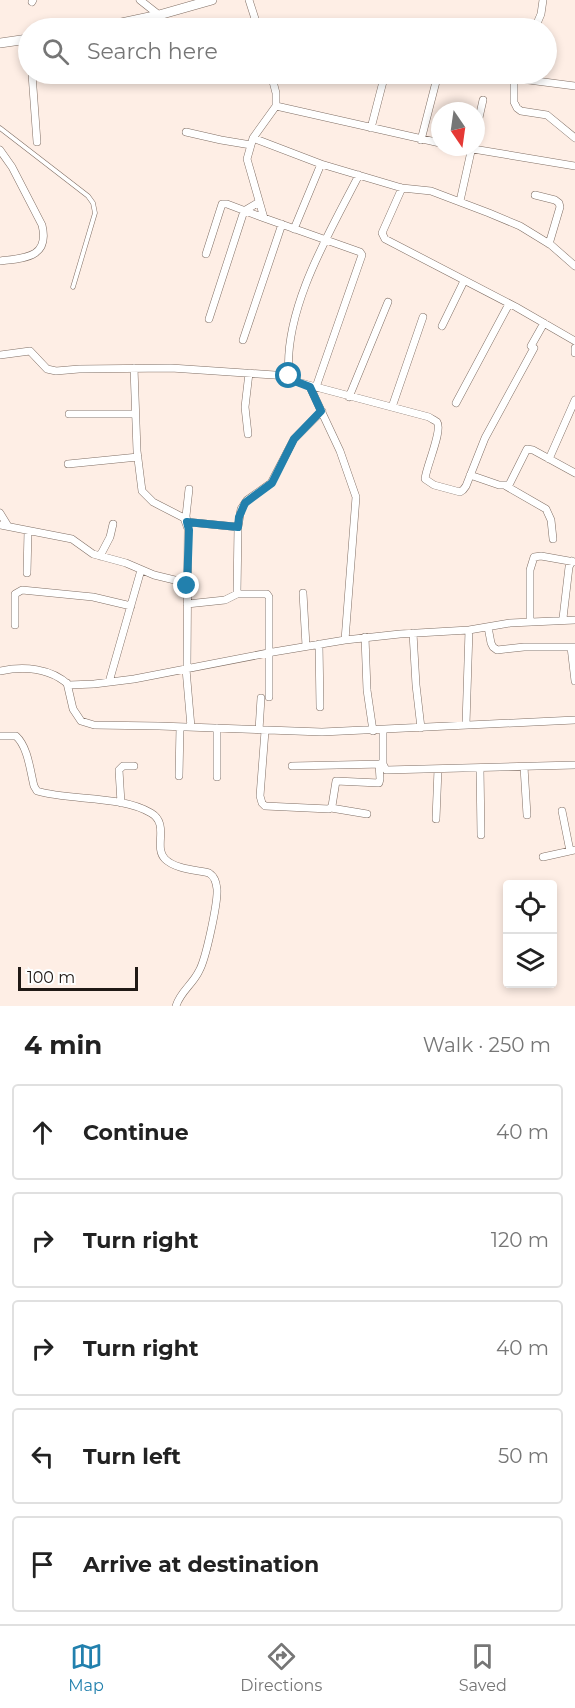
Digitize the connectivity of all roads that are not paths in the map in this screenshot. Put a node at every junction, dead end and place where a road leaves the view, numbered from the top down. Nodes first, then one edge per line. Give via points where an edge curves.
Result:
1 (140, 0) edge
2 (212, 0) edge
3 (249, 0) edge
4 (543, 0) edge
5 (159, 15) junction
6 (145, 18) edge
7 (255, 18) edge
8 (539, 18) edge
9 (18, 40) edge
10 (0, 43) edge
11 (557, 83) edge
12 (33, 84) edge
13 (274, 84) edge
14 (382, 84) edge
15 (435, 84) edge
16 (514, 84) edge
17 (575, 86) edge
18 (276, 106) junction
19 (0, 128) edge
20 (371, 128) junction
21 (186, 132) dead end
22 (575, 138) edge
23 (421, 140) junction
24 (252, 141) junction
25 (37, 142) dead end
26 (431, 142) edge
27 (0, 150) edge
28 (485, 150) edge
29 (470, 156) edge
30 (321, 164) junction
31 (575, 166) edge
32 (359, 176) junction
33 (402, 188) junction
34 (535, 195) dead end
35 (460, 201) junction
36 (259, 202) junction
37 (244, 211) junction
38 (264, 218) junction
39 (282, 224) junction
40 (294, 229) junction
41 (326, 241) junction
42 (549, 244) junction
43 (206, 254) dead end
44 (0, 261) edge
45 (575, 266) edge
46 (465, 281) junction
47 (74, 287) dead end
48 (388, 302) dead end
49 (509, 303) junction
50 (423, 317) dead end
51 (209, 319) dead end
52 (544, 323) junction
53 (442, 326) dead end
54 (243, 340) dead end
55 (575, 341) edge
56 (575, 348) edge
57 (575, 353) edge
58 (0, 355) edge
59 (134, 368) junction
60 (249, 373) junction
61 (289, 376) junction
62 (313, 387) junction
63 (349, 397) junction
64 (575, 400) edge
65 (456, 403) dead end
66 (392, 407) junction
67 (321, 411) junction
68 (69, 414) dead end
69 (135, 414) junction
70 (248, 434) dead end
71 (138, 456) junction
72 (549, 459) junction
73 (68, 464) dead end
74 (575, 473) edge
75 (470, 475) junction
76 (506, 486) junction
77 (189, 489) dead end
78 (0, 513) edge
79 (187, 522) junction
80 (113, 524) dead end
81 (4, 525) edge
82 (238, 527) junction
83 (28, 531) junction
84 (553, 539) dead end
85 (100, 556) junction
86 (573, 562) edge
87 (141, 570) junction
88 (27, 573) dead end
89 (187, 583) junction
90 (303, 593) dead end
91 (237, 594) junction
92 (187, 604) junction
93 (131, 606) junction
94 (563, 618) dead end
95 (575, 620) edge
96 (530, 622) junction
97 (15, 625) dead end
98 (488, 627) junction
99 (469, 630) junction
100 (413, 633) junction
101 (365, 638) junction
102 (345, 640) junction
103 (319, 644) junction
104 (306, 646) junction
105 (573, 647) edge
106 (270, 652) junction
107 (187, 669) junction
108 (0, 671) edge
109 (575, 681) edge
110 (109, 682) junction
111 (67, 683) junction
112 (321, 707) dead end
113 (575, 720) edge
114 (466, 724) junction
115 (180, 727) junction
116 (191, 727) junction
117 (217, 728) junction
118 (421, 728) junction
119 (262, 730) junction
120 (383, 730) junction
121 (373, 731) junction
122 (0, 736) edge
123 (381, 764) junction
124 (575, 765) edge
125 (134, 766) dead end
126 (292, 766) dead end
127 (524, 767) junction
128 (480, 768) junction
129 (438, 769) junction
130 (178, 777) dead end
131 (217, 777) dead end
132 (121, 803) junction
133 (330, 808) junction
134 (562, 811) dead end
135 (367, 814) dead end
136 (527, 815) dead end
137 (436, 819) dead end
138 (481, 835) dead end
139 (572, 851) edge
140 (543, 858) dead end
141 (176, 1006) edge

1 - 5 street
2 - 5 main road
3 - 7 street
4 - 8 street
5 - 6 main road
9 - 10 main road
11 - 17 street
12 - 25 street
13 - 18 street
14 - 20 street
15 - 23 street
16 - 22 street via 514,102 520,111 547,115
18 - 20 street
18 - 24 street
19 - 47 lane via 93,203 95,213
20 - 23 street
21 - 24 street via 220,140
23 - 26 street
24 - 30 street
24 - 36 street via 247,159
27 - 44 street via 44,234 41,247 33,255
28 - 31 street
29 - 35 street
30 - 32 street
30 - 40 street
32 - 33 street
32 - 41 street
33 - 35 street via 431,191
33 - 46 street via 382,233 385,239
34 - 42 street via 559,203
35 - 42 street via 520,226
36 - 37 street
36 - 38 street
37 - 38 street
37 - 43 street via 222,204
37 - 51 street
38 - 39 street
39 - 40 street
39 - 54 street
40 - 41 street
41 - 61 street via 293,325 288,346
41 - 62 street via 362,255
42 - 45 street
46 - 49 street
46 - 53 street
48 - 63 street
49 - 52 street
49 - 65 street
50 - 66 street
52 - 55 street
52 - 75 street
56 - 57 street
58 - 59 street via 30,351 47,369 56,371
59 - 60 street
59 - 69 street
60 - 61 street
60 - 70 street via 245,407
61 - 62 street
62 - 63 street
62 - 67 street
63 - 66 street
64 - 72 street
66 - 75 street via 437,421 427,481 460,492
67 - 82 street via 294,439 272,483 245,503
67 - 102 street via 356,497
68 - 69 street
69 - 71 street
71 - 73 street
71 - 79 street via 143,494
72 - 74 street
72 - 76 street via 527,449
75 - 76 street
76 - 84 street via 546,509
77 - 79 street
78 - 81 street
79 - 82 street
79 - 89 street
80 - 85 street
81 - 83 street
82 - 91 street
83 - 85 street via 72,539
83 - 88 street
85 - 87 street
86 - 94 street via 569,567
86 - 96 street via 534,557 530,570
87 - 89 street
87 - 93 street
89 - 92 street
90 - 104 street
91 - 92 street via 225,600
91 - 106 street via 269,597
92 - 107 street
93 - 97 street via 93,597 22,590 15,594
93 - 110 street
95 - 96 street
96 - 98 street
98 - 99 street
98 - 105 street via 491,643 497,650
99 - 100 street
99 - 114 street
100 - 101 street
100 - 118 street
101 - 102 street
101 - 121 street
102 - 103 street
103 - 104 street
103 - 112 street
104 - 106 street
105 - 109 street
106 - 107 street
106 - 119 street
107 - 110 street
107 - 116 street
108 - 111 street via 34,669
110 - 111 street via 73,686
111 - 115 street via 73,710 87,724
113 - 114 street
114 - 118 street
115 - 116 street
115 - 130 street
116 - 117 street
117 - 119 street
117 - 131 street
118 - 120 street
119 - 121 street
119 - 133 street via 260,796 264,805
120 - 121 street
120 - 123 street
122 - 132 street via 16,736 20,740 37,791
123 - 126 street
123 - 129 street via 386,770
123 - 133 street via 379,783 334,783
124 - 127 street
125 - 132 street via 119,770
127 - 128 street
127 - 136 street
128 - 129 street
128 - 138 street
129 - 137 street
132 - 141 street via 154,815 161,829 161,852 166,860 209,873 216,880 202,964
133 - 135 street
134 - 139 street
139 - 140 street

